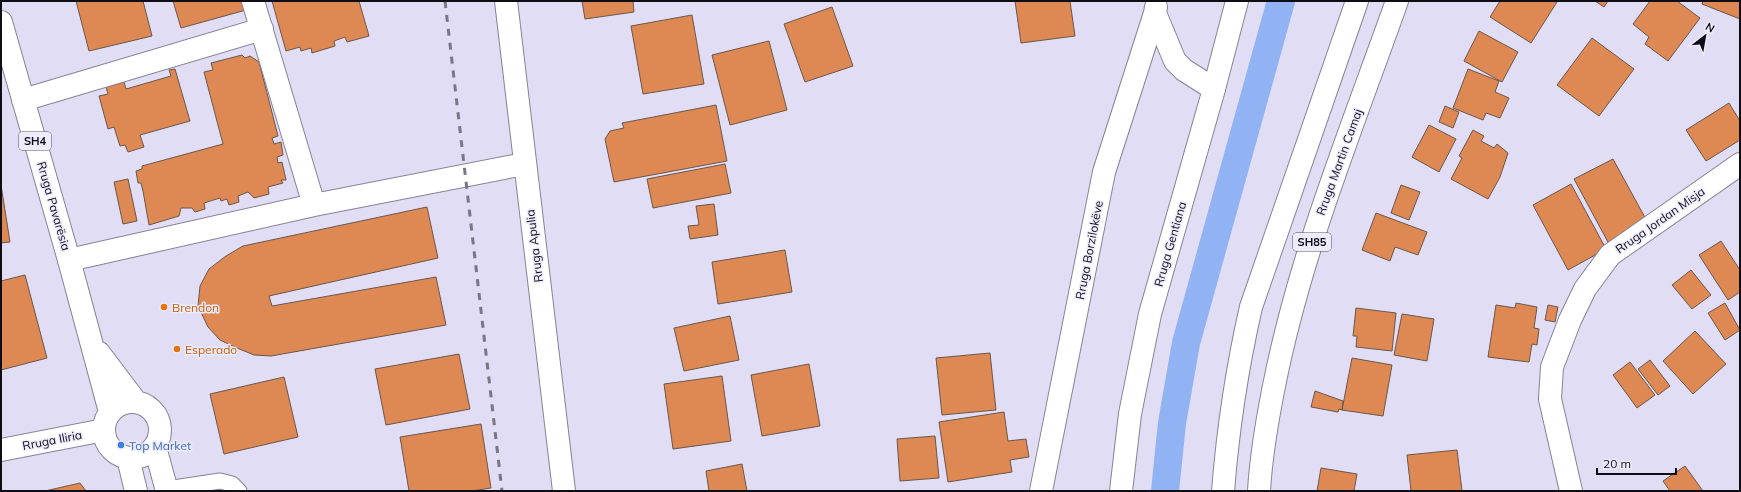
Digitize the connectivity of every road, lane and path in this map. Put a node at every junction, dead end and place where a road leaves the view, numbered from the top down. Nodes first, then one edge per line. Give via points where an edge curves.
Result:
1 (253, 1) edge
2 (506, 1) edge
3 (1237, 1) edge
4 (1357, 1) edge
5 (1397, 1) edge
6 (1156, 7) edge
7 (1, 22) edge
8 (262, 29) junction
9 (1214, 89) junction
10 (23, 100) junction
11 (524, 164) junction
12 (1740, 164) edge
13 (314, 205) junction
14 (69, 260) junction
15 (92, 345) junction
16 (136, 402) junction
17 (107, 421) junction
18 (155, 447) junction
19 (1, 450) edge
20 (128, 458) junction
21 (167, 490) edge
22 (136, 491) edge
23 (239, 491) edge
24 (564, 491) edge
25 (1042, 491) edge
26 (1121, 491) edge
27 (1223, 491) edge
28 (1259, 491) edge
29 (1571, 491) edge

1 - 8 main road
2 - 11 main road, Rruga Apulia
3 - 9 main road, Rruga Gentiana
4 - 27 main road, SH85 via 1251,307 1230,412
5 - 28 main road, Rruga Martin Camaj / SH85 via 1296,288 1266,431
6 - 9 main road, Rruga Borzilokëve via 1175,61 1184,70
6 - 25 main road, Rruga Borzilokëve via 1104,172
7 - 10 main road, Rruga Pavarësia / SH4
8 - 10 main road
8 - 13 main road
9 - 26 main road, Rruga Gentiana via 1150,314 1130,414
10 - 14 main road, Rruga Pavarësia / SH4
11 - 13 main road
11 - 24 main road, Rruga Apulia
12 - 29 main road, Rruga Jordan Misja via 1610,256 1585,289 1552,367 1550,399
13 - 14 main road
14 - 15 main road, Rruga Pavarësia / SH4
15 - 16 main road, Rruga Pavarësia / SH4
15 - 17 main road, Rruga Pavarësia / SH4
16 - 17 main road via 126,402 117,406
16 - 18 main road, SH4 via 153,410 158,419 161,428 160,439
17 - 19 main road, Rruga Iliria
17 - 20 main road, SH4 via 106,439 110,448 118,455
18 - 20 main road via 148,454
18 - 21 main road
20 - 22 main road
21 - 23 lane via 220,481 232,484

